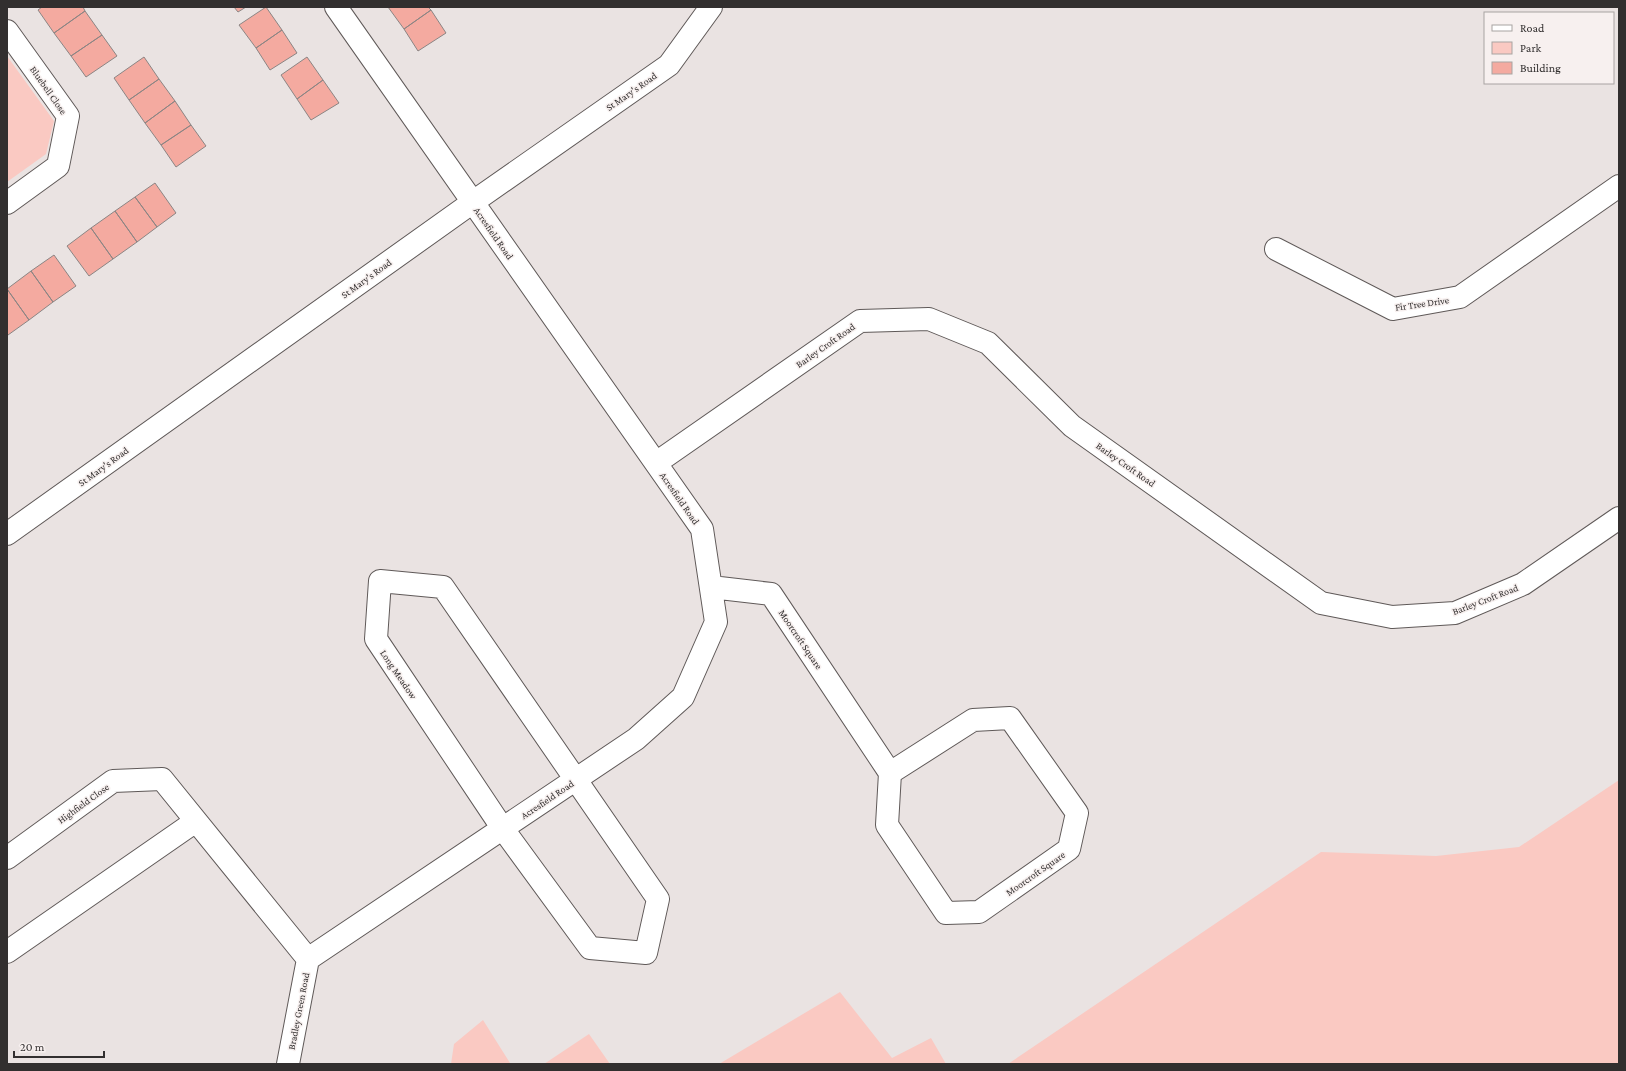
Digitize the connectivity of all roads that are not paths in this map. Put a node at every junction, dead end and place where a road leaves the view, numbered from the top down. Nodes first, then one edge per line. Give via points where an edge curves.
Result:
1 (336, 7) edge
2 (711, 7) edge
3 (7, 31) edge
4 (1618, 189) edge
5 (473, 202) junction
6 (7, 203) edge
7 (1276, 249) dead end
8 (656, 463) junction
9 (1619, 518) edge
10 (7, 534) edge
11 (711, 587) junction
12 (890, 774) junction
13 (576, 779) junction
14 (196, 821) junction
15 (503, 829) junction
16 (7, 858) edge
17 (7, 952) edge
18 (308, 959) junction
19 (288, 1064) edge

1 - 5 street, Acresfield Road
2 - 5 street, St Mary's Road via 669,65
3 - 6 street, Bluebell Close via 68,116 58,166
4 - 7 street, Fir Tree Drive via 1460,297 1393,309
5 - 8 street, Acresfield Road
5 - 10 street, St Mary's Road
8 - 9 street, Barley Croft Road via 860,321 929,319 988,343 1072,426 1321,603 1392,617 1455,613 1523,584
8 - 11 street, Acresfield Road via 702,529
11 - 12 street, Moorcroft Square via 772,594
11 - 13 street, Acresfield Road via 716,622 683,697 636,739
12 - 12 street, Moorcroft Square via 973,720 1010,718 1077,813 1069,849 979,912 946,913 887,825
13 - 15 street, Acresfield Road
13 - 15 street, Long Meadow via 658,899 646,953 590,948
13 - 15 street, Long Meadow via 443,587 380,581 376,639
14 - 16 street, Highfield Close via 162,779 113,781
14 - 17 street
14 - 18 street, Highfield Close
15 - 18 street, Acresfield Road
18 - 19 street, Bradley Green Road

